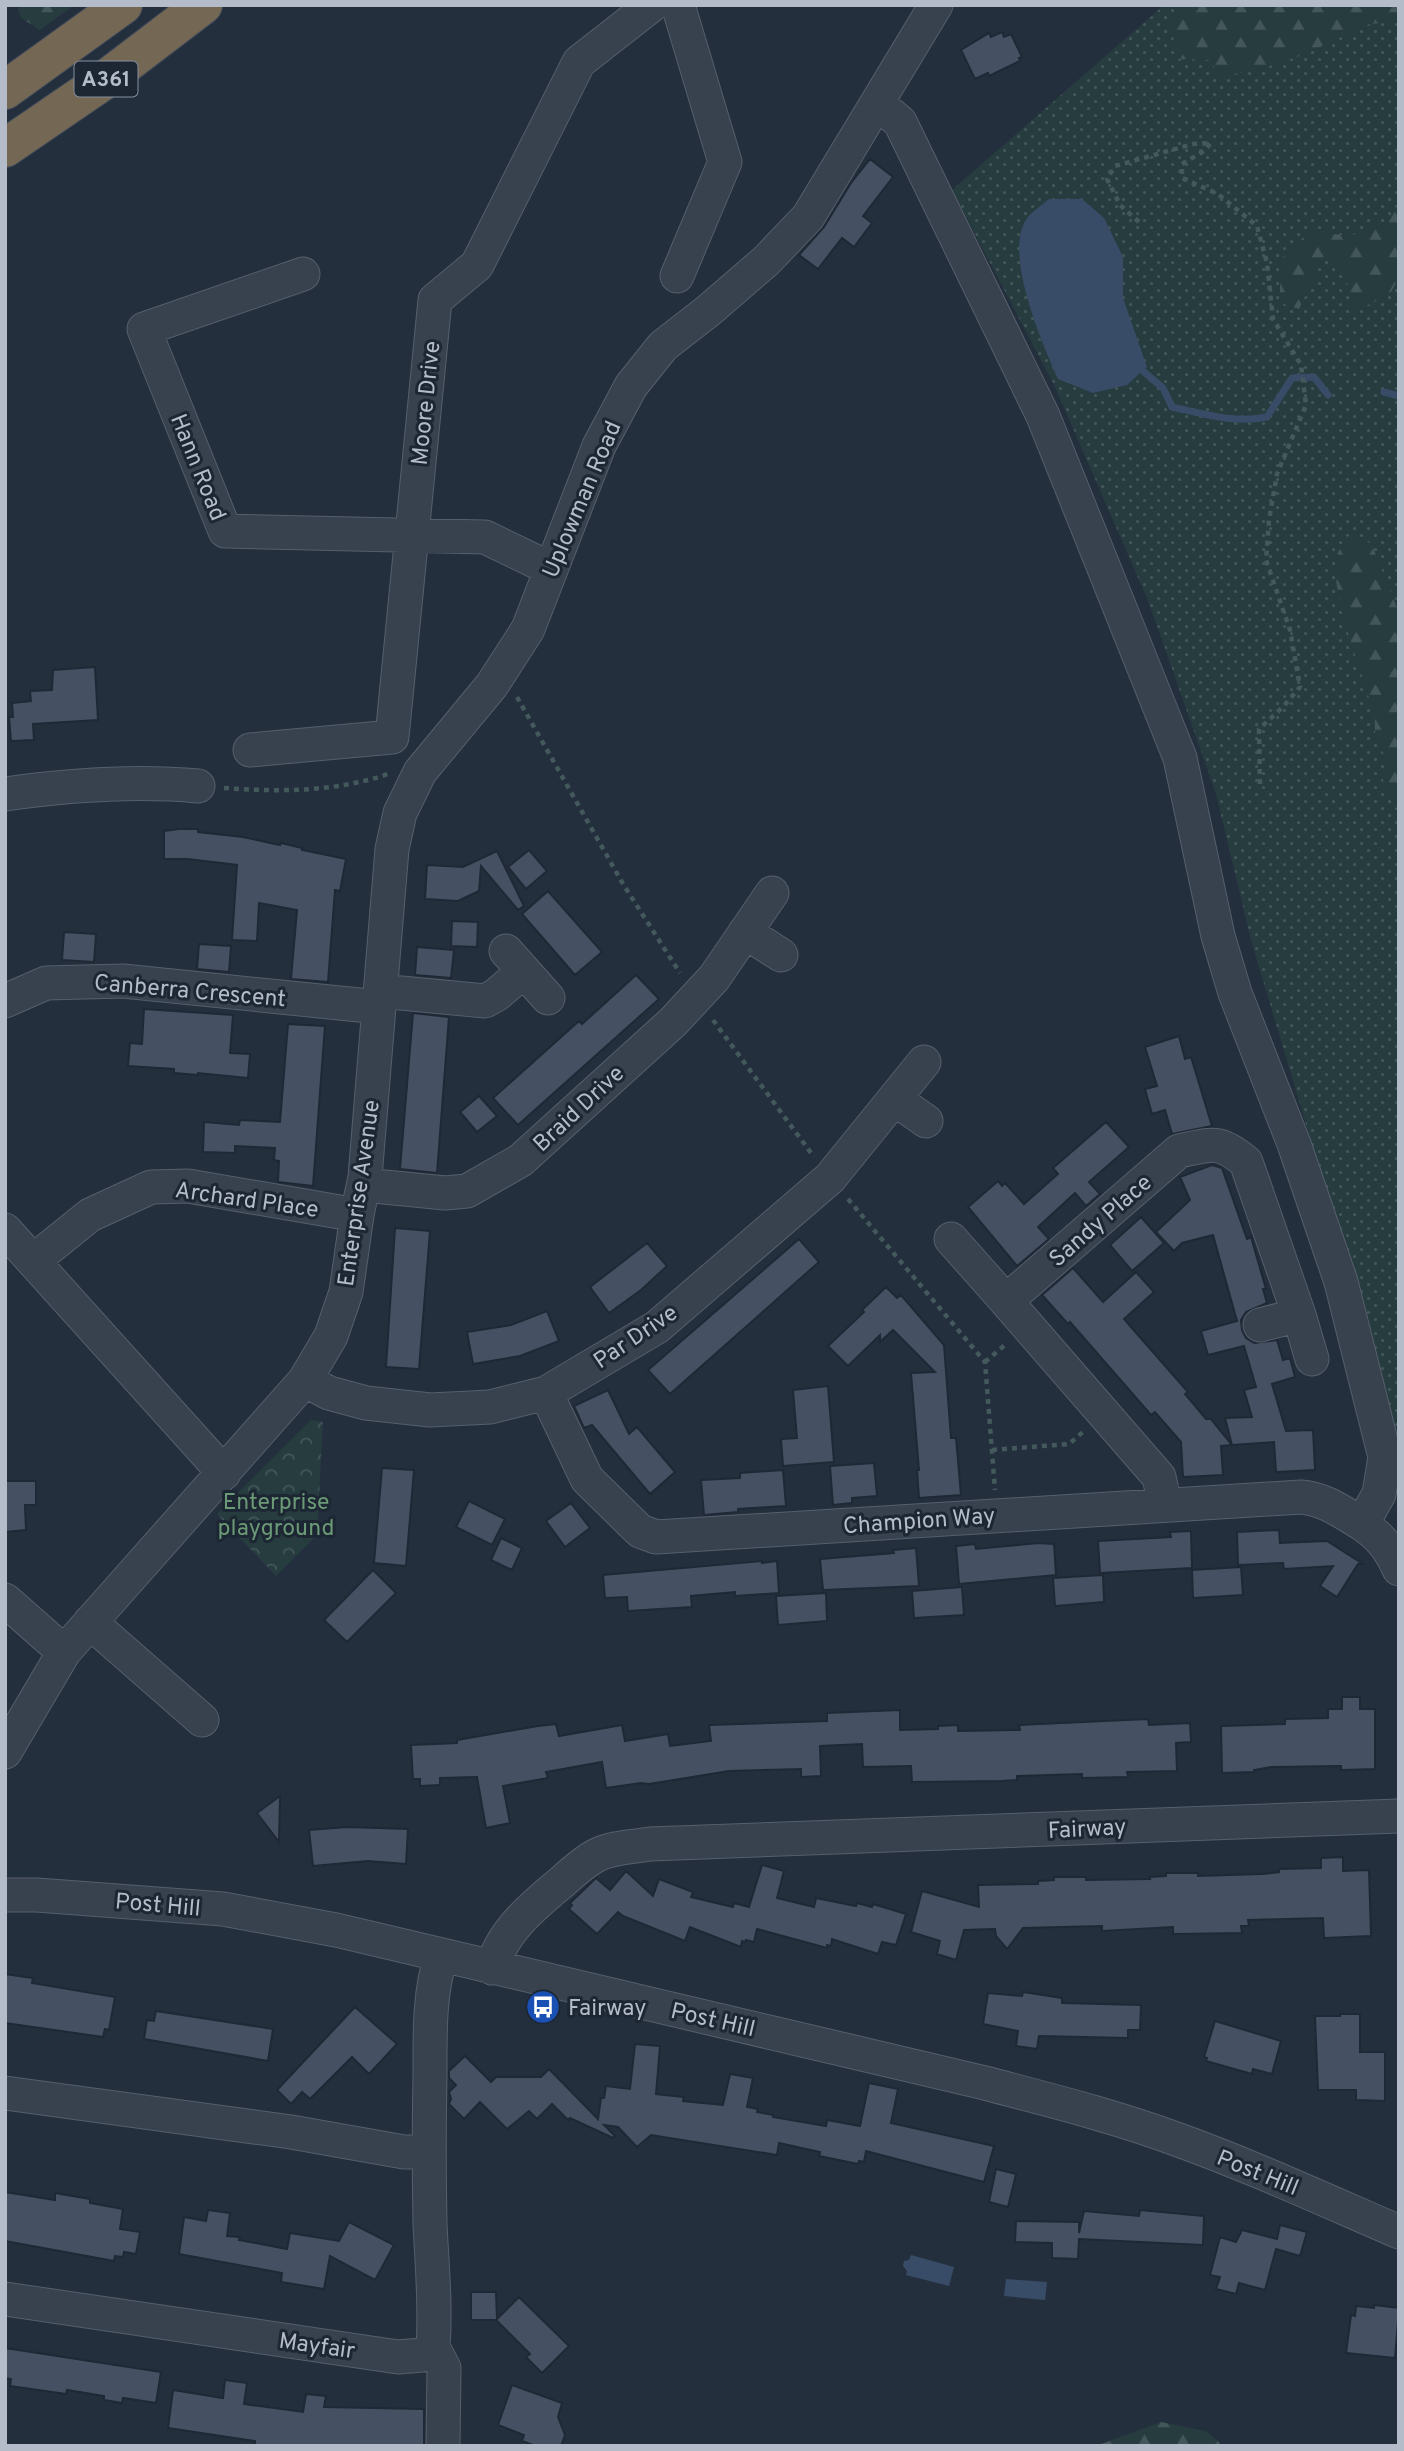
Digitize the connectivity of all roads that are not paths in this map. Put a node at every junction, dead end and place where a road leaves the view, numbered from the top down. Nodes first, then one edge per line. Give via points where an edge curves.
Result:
1 (123, 5) edge
2 (203, 5) edge
3 (652, 5) edge
4 (678, 5) edge
5 (936, 5) edge
6 (5, 90) edge
7 (877, 103) junction
8 (5, 148) edge
9 (303, 274) dead end
10 (677, 276) dead end
11 (411, 535) junction
12 (551, 569) junction
13 (250, 750) dead end
14 (198, 786) road end
15 (5, 794) edge
16 (400, 813) joint
17 (772, 893) dead end
18 (745, 932) junction
19 (781, 955) dead end
20 (548, 998) dead end
21 (379, 999) junction
22 (5, 1001) edge
23 (924, 1062) dead end
24 (896, 1100) junction
25 (926, 1121) dead end
26 (360, 1200) junction
27 (5, 1230) edge
28 (951, 1240) dead end
29 (33, 1261) junction
30 (1006, 1301) junction
31 (1299, 1315) junction
32 (1260, 1325) dead end
33 (1312, 1359) dead end
34 (305, 1380) junction
35 (547, 1393) junction
36 (224, 1473) junction
37 (1165, 1505) junction
38 (1362, 1524) junction
39 (1399, 1569) edge
40 (5, 1600) edge
41 (90, 1622) junction
42 (64, 1652) junction
43 (202, 1720) dead end
44 (5, 1752) edge
45 (1399, 1816) edge
46 (5, 1895) edge
47 (442, 1956) junction
48 (492, 1968) junction
49 (5, 2093) edge
50 (429, 2152) junction
51 (1399, 2232) edge
52 (5, 2299) edge
53 (433, 2347) junction
54 (443, 2446) edge

1 - 6 highway, A361
2 - 8 highway, A361
3 - 11 street, Moore Drive via 579,62 477,265 435,300
4 - 10 street via 725,162
5 - 7 street, Uplowman Road
7 - 12 street, Uplowman Road via 808,218 766,261 663,346 631,386 599,446
7 - 38 street via 900,122 1043,416 1180,758 1217,936 1341,1282 1385,1457 1379,1494
9 - 11 street, Hann Road via 144,329 225,531
11 - 12 street, Hann Road via 485,537
11 - 13 street, Moore Drive via 392,737
12 - 16 street, Uplowman Road via 528,629 420,772
14 - 15 street via 67,785
16 - 21 street, Enterprise Avenue via 392,849
17 - 18 street, Braid Drive
18 - 19 street
18 - 26 street, Braid Drive via 714,978 673,1021 521,1160 467,1191
20 - 21 street, Canberra Crescent via 515,961 496,995 485,1001
21 - 22 street, Canberra Crescent via 122,981 46,982
21 - 26 street, Enterprise Avenue
23 - 24 street, Par Drive
24 - 25 street
24 - 35 street, Par Drive via 830,1178 657,1327
26 - 29 street, Archard Place via 151,1187 90,1215
26 - 34 street, Enterprise Avenue via 346,1292 331,1336
27 - 29 street
28 - 30 street
29 - 36 street
30 - 31 street, Sandy Place via 1179,1152 1213,1144 1228,1147 1246,1162
30 - 37 street via 1158,1477
31 - 32 street
31 - 33 street, Sandy Place
34 - 35 street, Par Drive via 366,1404 430,1410 490,1407
34 - 36 street, Enterprise Avenue
35 - 37 street, Champion Way via 587,1479 640,1531 656,1538
36 - 41 street, Enterprise Avenue
37 - 38 street, Champion Way via 1301,1497 1326,1503
38 - 39 street, Champion Way via 1386,1543
40 - 42 street
41 - 42 street, Enterprise Avenue
41 - 43 street
42 - 44 street, Enterprise Avenue
45 - 48 street, Fairway via 650,1844 613,1850 578,1868 540,1900 509,1933
46 - 47 street, Post Hill via 223,1909
47 - 48 street, Post Hill
47 - 50 street via 433,2002
48 - 51 street, Post Hill via 1073,2107 1175,2138
49 - 50 street
50 - 53 street
52 - 53 street, Mayfair via 398,2357 422,2355
53 - 54 street via 444,2368

